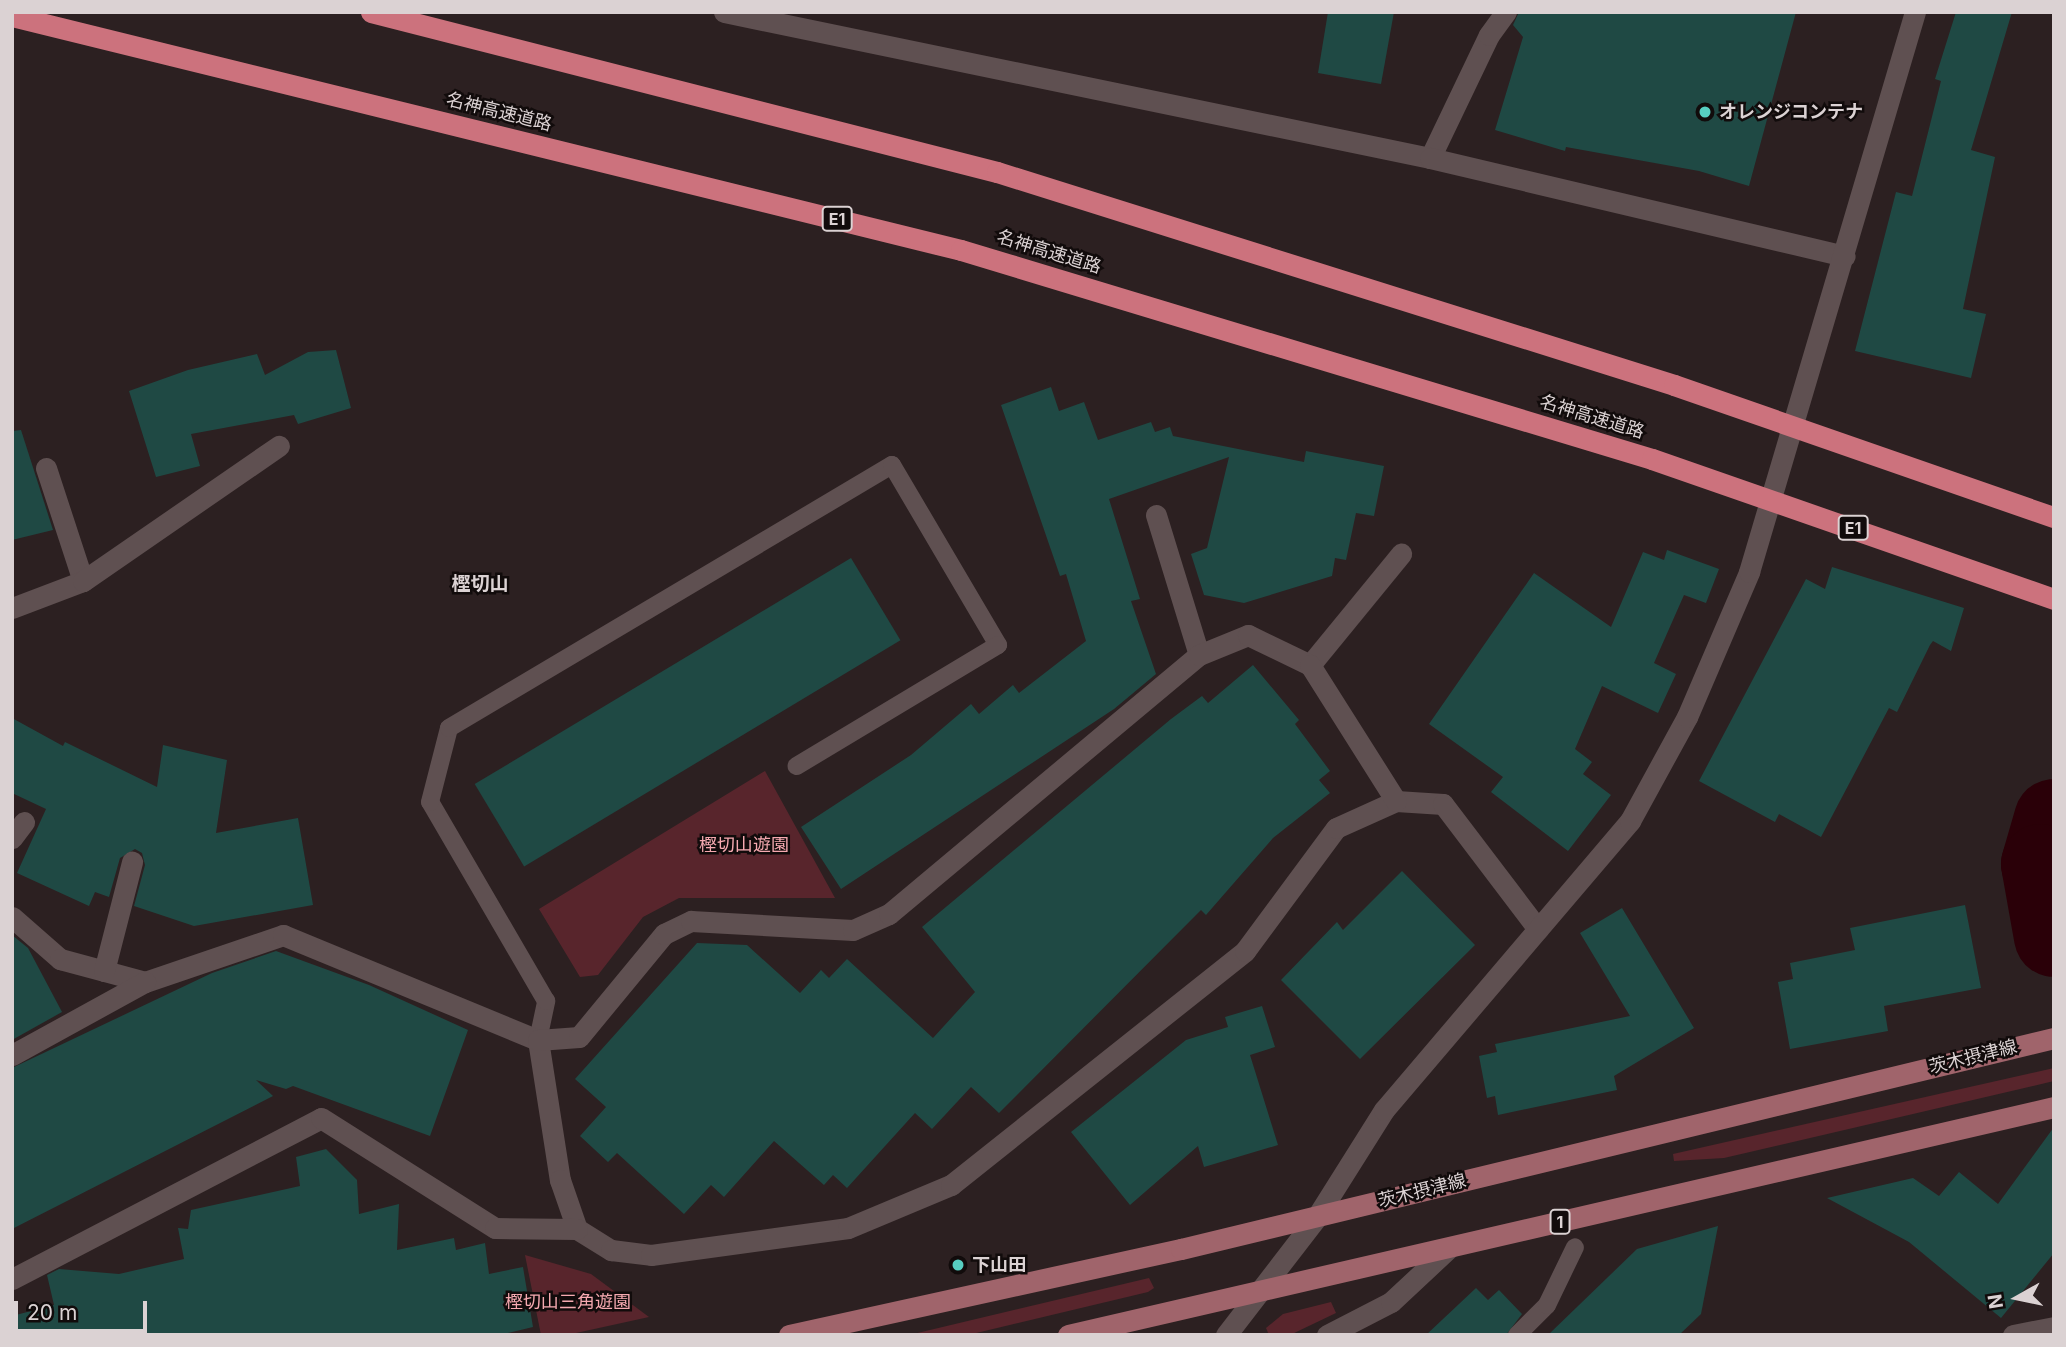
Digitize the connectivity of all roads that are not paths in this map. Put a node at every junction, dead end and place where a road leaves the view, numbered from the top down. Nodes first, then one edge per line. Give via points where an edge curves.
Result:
1 (371, 12) edge
2 (724, 12) edge
3 (1506, 12) edge
4 (1915, 12) edge
5 (12, 16) edge
6 (1430, 158) junction
7 (1845, 256) junction
8 (279, 446) dead end
9 (46, 468) dead end
10 (1156, 515) dead end
11 (2054, 517) edge
12 (1401, 554) dead end
13 (83, 581) junction
14 (2054, 598) edge
15 (12, 608) edge
16 (1199, 655) junction
17 (1310, 665) junction
18 (797, 766) dead end
19 (1396, 801) junction
20 (132, 863) dead end
21 (12, 917) edge
22 (1538, 929) junction
23 (104, 971) junction
24 (145, 982) junction
25 (2054, 1038) edge
26 (538, 1040) junction
27 (12, 1055) edge
28 (2052, 1108) edge
29 (1316, 1217) junction
30 (577, 1229) junction
31 (1575, 1247) dead end
32 (1449, 1248) junction
33 (12, 1279) edge
34 (1261, 1290) junction
35 (2054, 1327) edge
36 (789, 1335) edge
37 (1068, 1335) edge
38 (1226, 1335) edge
39 (1327, 1335) edge
40 (1517, 1335) edge
41 (2013, 1335) edge

1 - 11 highway via 998,172 1674,385
2 - 6 street
3 - 6 street via 1489,35
4 - 7 street
5 - 14 highway, 名神高速道路 / E1 via 961,250 1652,459
6 - 7 street
7 - 22 street via 1749,572 1687,717 1630,821
8 - 13 street
9 - 13 street
10 - 16 street
12 - 17 street
13 - 15 street
16 - 17 street via 1248,635
16 - 26 street via 889,914 853,930 691,921 664,934 579,1037
17 - 19 street
18 - 26 lane via 998,645 891,465 449,728 430,802 546,1001
19 - 22 street via 1443,804
19 - 30 street via 1336,828 1245,951 951,1185 848,1228 651,1255 611,1250
20 - 23 street
21 - 23 street via 60,959
22 - 29 street via 1384,1110
23 - 24 street
24 - 26 street via 283,935
24 - 27 street
25 - 29 main road, 茨木摂津線
26 - 30 street via 560,1180
28 - 32 main road, 1
29 - 34 street
29 - 36 main road, 茨木摂津線
30 - 33 street via 495,1228 321,1118
31 - 40 lane via 1547,1305
32 - 34 main road, 1
32 - 39 street via 1391,1302
34 - 37 main road, 1
34 - 38 street
35 - 41 street

